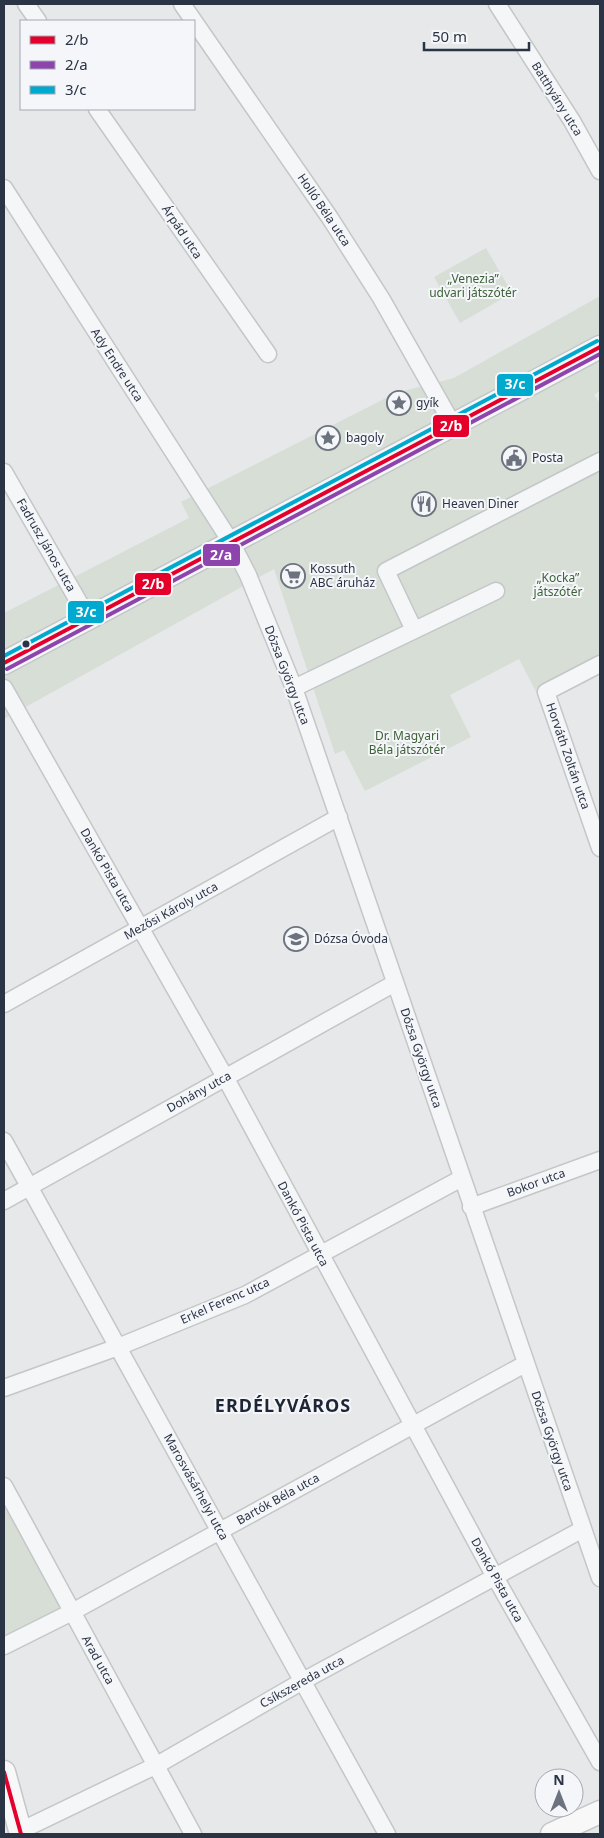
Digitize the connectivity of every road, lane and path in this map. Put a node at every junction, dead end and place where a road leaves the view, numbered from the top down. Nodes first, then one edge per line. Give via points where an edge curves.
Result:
1 (26, 4) edge
2 (182, 4) edge
3 (497, 4) edge
4 (37, 20) edge
5 (193, 20) edge
6 (195, 23) edge
7 (99, 110) edge
8 (600, 171) edge
9 (4, 188) edge
10 (600, 347) edge
11 (268, 354) dead end
12 (453, 425) junction
13 (599, 461) edge
14 (4, 472) edge
15 (231, 542) junction
16 (496, 590) dead end
17 (88, 618) junction
18 (414, 630) junction
19 (4, 663) edge
20 (600, 664) edge
21 (4, 688) edge
22 (294, 688) junction
23 (339, 818) junction
24 (599, 841) edge
25 (141, 928) junction
26 (395, 983) junction
27 (4, 1004) edge
28 (225, 1077) junction
29 (4, 1141) edge
30 (600, 1160) edge
31 (462, 1178) junction
32 (29, 1187) junction
33 (4, 1201) edge
34 (471, 1207) junction
35 (320, 1254) junction
36 (118, 1347) junction
37 (526, 1364) junction
38 (4, 1388) edge
39 (413, 1425) junction
40 (4, 1486) edge
41 (583, 1529) junction
42 (220, 1531) junction
43 (495, 1577) junction
44 (600, 1578) edge
45 (72, 1612) junction
46 (4, 1646) edge
47 (302, 1682) junction
48 (600, 1762) edge
49 (157, 1765) junction
50 (4, 1772) edge
51 (600, 1812) edge
52 (20, 1833) edge
53 (193, 1834) edge
54 (387, 1834) edge
55 (552, 1834) edge

1 - 4 street
2 - 5 street, Holló Béla utca
3 - 8 street, Batthyány utca
6 - 12 street, Holló Béla utca via 330,218 381,298
7 - 11 street, Árpád utca
9 - 15 street, Ady Endre utca
10 - 12 street
12 - 15 street
13 - 18 street via 386,571
14 - 17 street, Fadrusz János utca
15 - 17 street
15 - 22 street, Dózsa György utca via 248,575
16 - 18 street
17 - 19 street
18 - 22 street
20 - 24 street, Horváth Zoltán utca via 546,692
21 - 25 street, Dankó Pista utca
22 - 23 street, Dózsa György utca
23 - 25 street, Mezősi Károly utca
23 - 26 street, Dózsa György utca
25 - 27 street, Mezősi Károly utca
25 - 28 street, Dankó Pista utca
26 - 28 street, Dohány utca
26 - 31 street, Dózsa György utca
28 - 32 street, Dohány utca
28 - 35 street, Dankó Pista utca
29 - 32 street, Marosvásárhelyi utca
30 - 34 street, Bokor utca
31 - 34 street, Dózsa György utca
31 - 35 street, Erkel Ferenc utca
32 - 33 street, Dohány utca
32 - 36 street, Marosvásárhelyi utca
34 - 37 street, Dózsa György utca
35 - 36 street, Erkel Ferenc utca via 245,1295
35 - 39 street, Dankó Pista utca
36 - 38 street, Erkel Ferenc utca
36 - 42 street, Marosvásárhelyi utca
37 - 39 street, Bartók Béla utca
37 - 41 street, Dózsa György utca
39 - 42 street, Bartók Béla utca
39 - 43 street, Dankó Pista utca
40 - 45 street, Arad utca
41 - 43 street, Csíkszereda utca
41 - 44 street, Dózsa György utca
42 - 45 street, Bartók Béla utca
42 - 47 street, Marosvásárhelyi utca
43 - 47 street, Csíkszereda utca
43 - 48 street, Dankó Pista utca
45 - 46 street, Bartók Béla utca
45 - 49 street, Arad utca
47 - 49 street, Csíkszereda utca
47 - 54 street, Marosvásárhelyi utca
49 - 52 street, Csíkszereda utca
49 - 53 street, Arad utca
50 - 52 street
51 - 55 street

